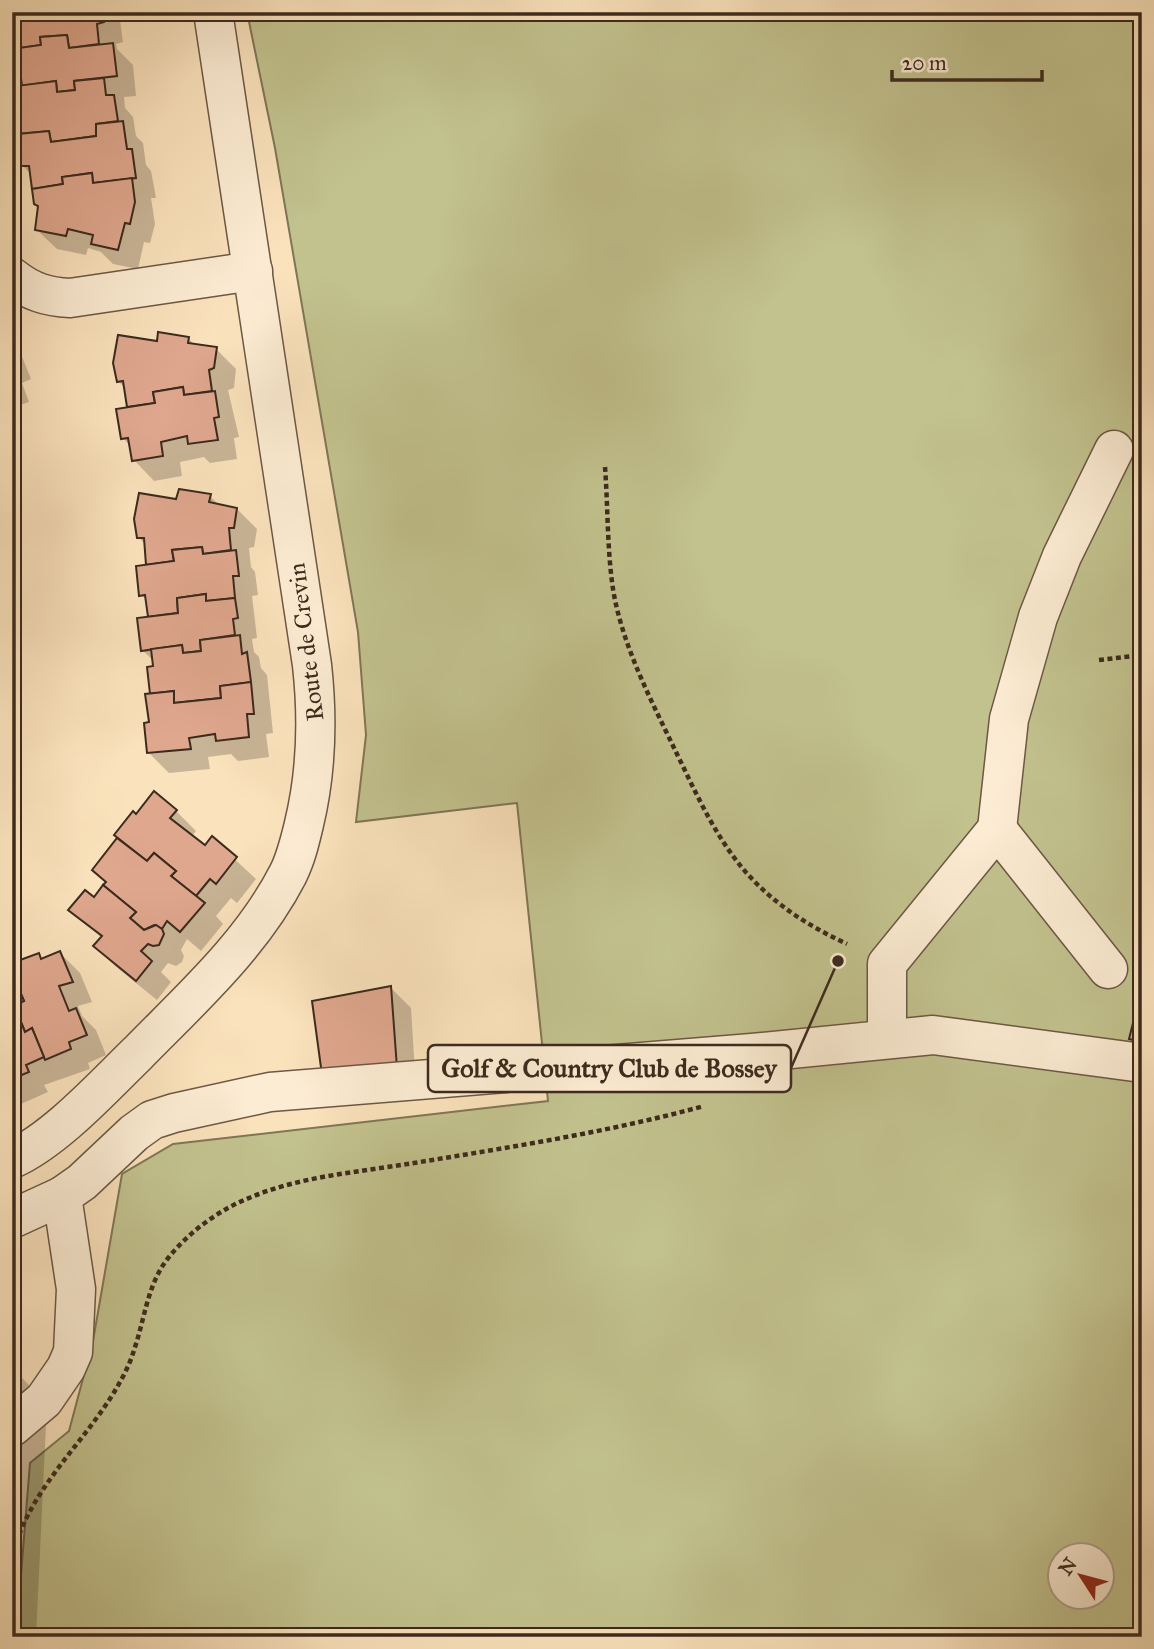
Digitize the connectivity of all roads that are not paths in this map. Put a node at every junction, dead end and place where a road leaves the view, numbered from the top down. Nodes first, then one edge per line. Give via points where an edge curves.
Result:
1 (213, 12) edge
2 (253, 271) junction
3 (12, 277) edge
4 (1114, 450) dead end
5 (997, 829) junction
6 (1108, 969) dead end
7 (887, 1039) junction
8 (1142, 1063) edge
9 (12, 1159) edge
10 (62, 1196) junction
11 (12, 1219) edge
12 (12, 1427) edge

1 - 2 street, Route de Crevin
2 - 3 street via 70,298 34,292
2 - 9 street, Route de Crevin via 316,703 315,771 298,850 263,917 209,981 65,1122
4 - 5 street via 1038,617 1009,719
5 - 6 street
5 - 7 street via 887,964
7 - 8 street via 933,1035
7 - 10 street via 270,1092 152,1120
10 - 11 street
10 - 12 street via 76,1289 73,1352 44,1400

